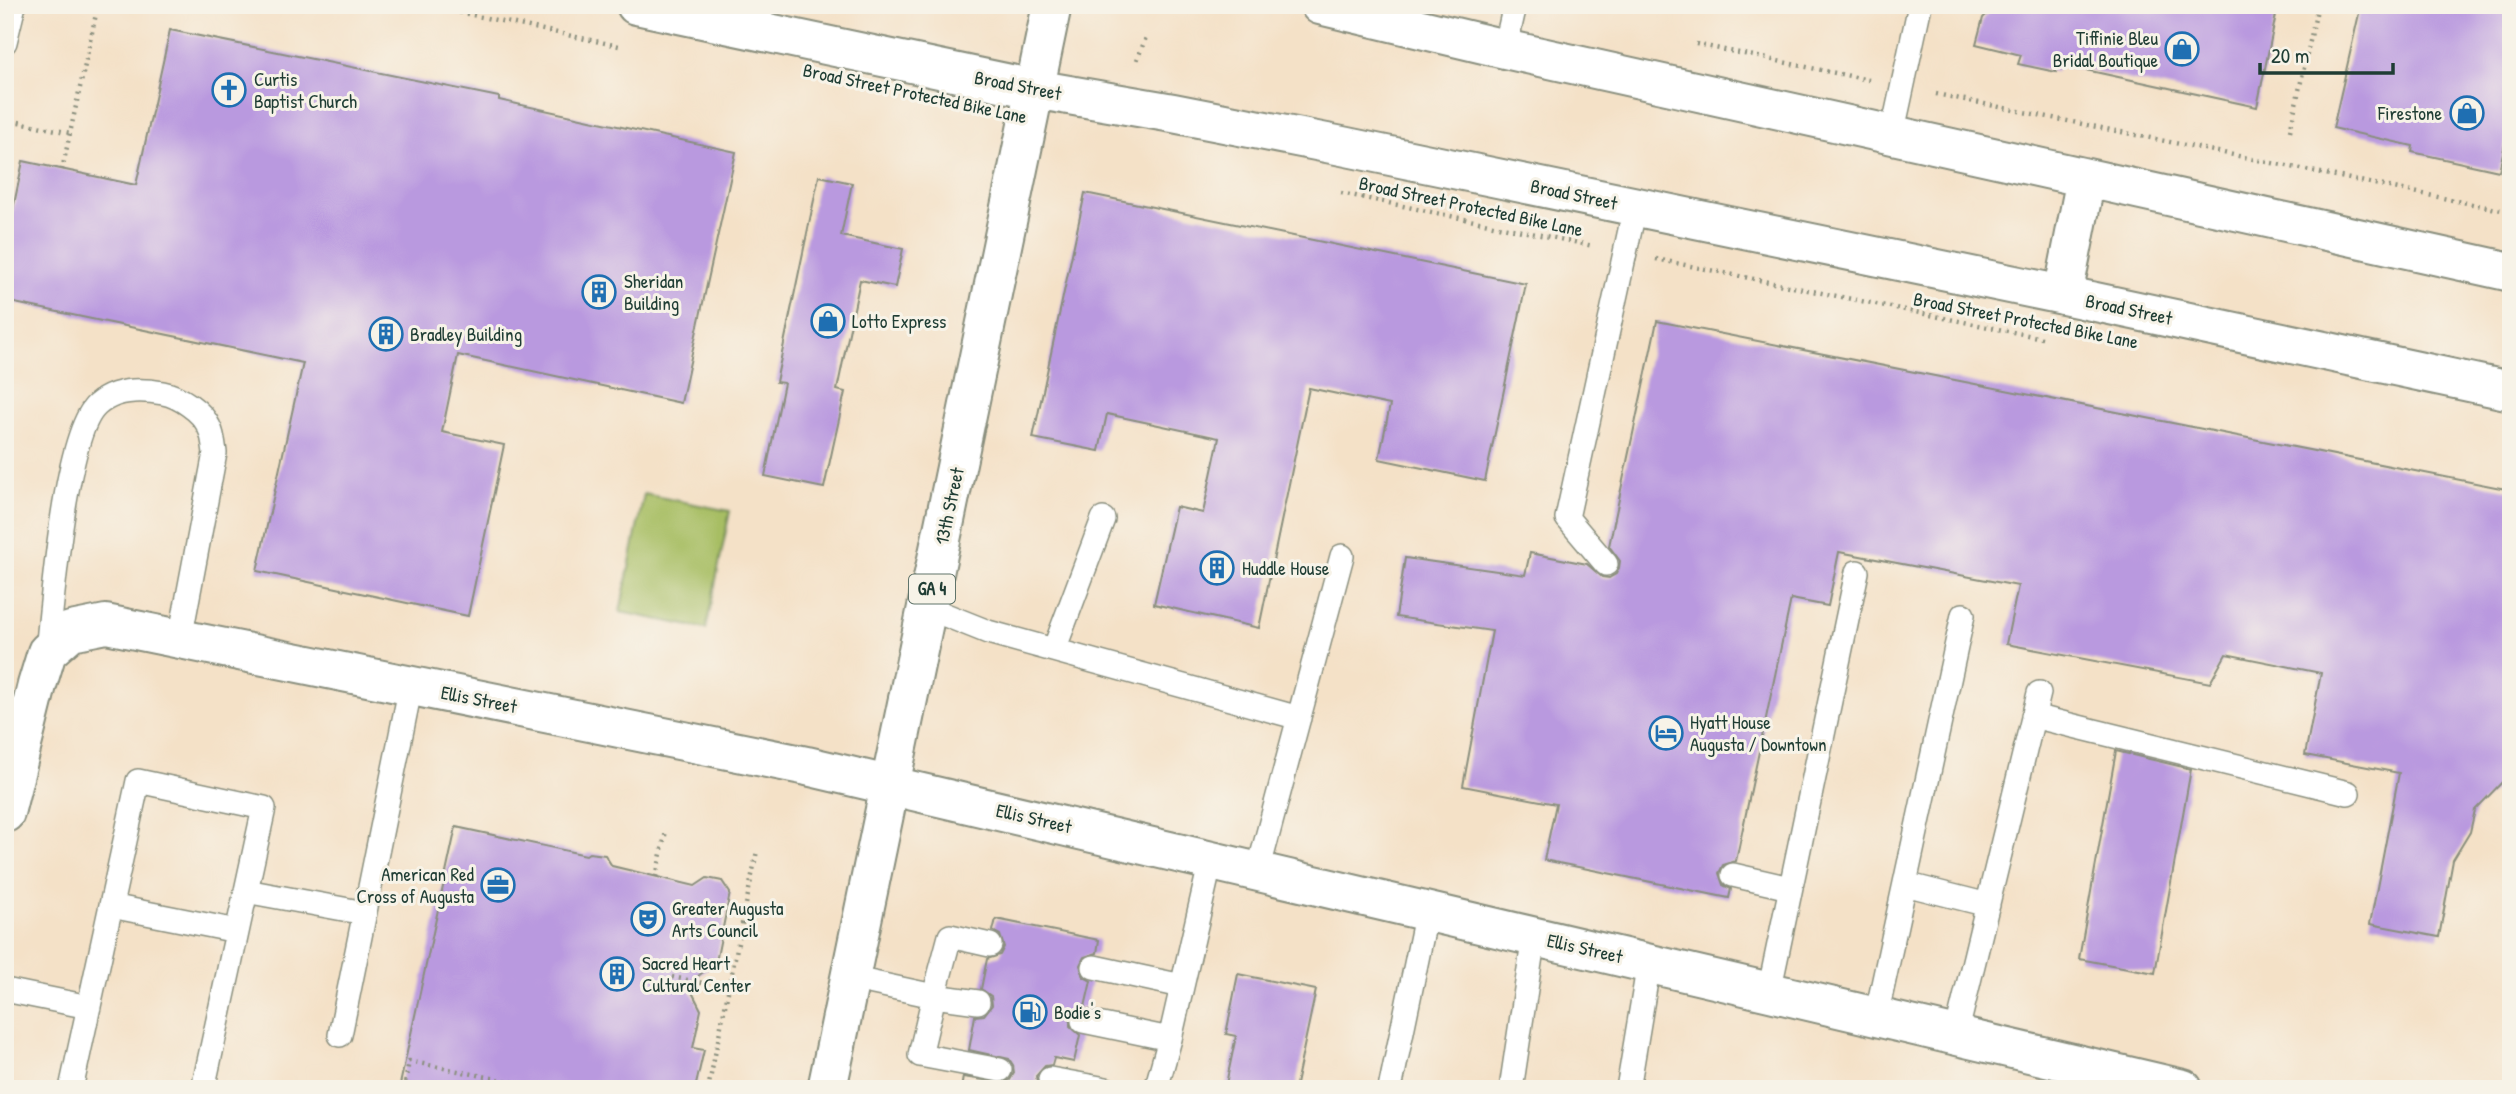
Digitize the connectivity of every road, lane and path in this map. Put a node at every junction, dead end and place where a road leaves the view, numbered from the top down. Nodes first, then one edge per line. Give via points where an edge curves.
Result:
1 (15, 5) edge
2 (98, 5) edge
3 (425, 5) edge
4 (636, 5) edge
5 (1052, 5) edge
6 (1320, 5) edge
7 (1515, 5) edge
8 (1920, 5) edge
9 (2318, 5) edge
10 (1147, 35) dead end
11 (5, 42) edge
12 (1688, 43) dead end
13 (628, 48) dead end
14 (1505, 49) junction
15 (1137, 60) dead end
16 (1902, 87) junction
17 (1034, 89) junction
18 (5, 119) edge
19 (2290, 131) dead end
20 (70, 133) junction
21 (1892, 135) junction
22 (62, 170) dead end
23 (2086, 178) junction
24 (1332, 191) dead end
25 (1635, 207) junction
26 (2511, 212) edge
27 (1626, 253) junction
28 (2511, 272) edge
29 (2063, 295) junction
30 (2048, 339) dead end
31 (2511, 391) edge
32 (1103, 519) dead end
33 (1342, 556) dead end
34 (1606, 564) dead end
35 (1857, 572) dead end
36 (928, 608) junction
37 (1963, 615) dead end
38 (180, 639) junction
39 (1054, 650) junction
40 (47, 652) junction
41 (411, 685) junction
42 (2039, 693) dead end
43 (2033, 716) junction
44 (1298, 719) junction
45 (891, 785) junction
46 (2348, 793) dead end
47 (5, 813) edge
48 (666, 831) dead end
49 (757, 850) dead end
50 (1211, 860) junction
51 (1258, 871) junction
52 (1733, 875) dead end
53 (656, 877) dead end
54 (1905, 884) junction
55 (1790, 888) junction
56 (246, 891) junction
57 (1987, 905) junction
58 (111, 906) junction
59 (1427, 911) junction
60 (365, 914) junction
61 (237, 931) junction
62 (722, 932) dead end
63 (739, 936) junction
64 (1534, 936) junction
65 (990, 945) dead end
66 (1649, 963) junction
67 (1094, 967) dead end
68 (672, 978) dead end
69 (850, 978) junction
70 (1182, 986) junction
71 (729, 988) junction
72 (5, 990) edge
73 (1769, 992) junction
74 (934, 996) junction
75 (978, 1002) dead end
76 (89, 1007) junction
77 (1876, 1017) junction
78 (1083, 1021) dead end
79 (340, 1035) dead end
80 (1956, 1035) junction
81 (1170, 1039) junction
82 (1000, 1070) dead end
83 (1050, 1079) dead end
84 (71, 1089) edge
85 (203, 1089) edge
86 (404, 1089) edge
87 (511, 1089) edge
88 (708, 1089) edge
89 (827, 1089) edge
90 (1106, 1089) edge
91 (1156, 1089) edge
92 (1390, 1089) edge
93 (1511, 1089) edge
94 (1628, 1089) edge
95 (2183, 1089) edge

1 - 11 lane
2 - 20 path
3 - 13 path
4 - 17 main road, Broad Street
5 - 17 main road, 13th Street
6 - 14 main road
7 - 14 lane
8 - 16 lane
9 - 19 path
10 - 15 path
12 - 16 path
14 - 21 main road
16 - 21 lane
16 - 26 path
17 - 25 main road, Broad Street via 1186,115
17 - 36 main road, 13th Street / GA 4
18 - 20 path
20 - 22 path
21 - 23 main road
23 - 28 main road
23 - 29 main road
24 - 27 path, Broad Street Protected Bike Lane
25 - 27 lane
25 - 29 main road, Broad Street
27 - 30 path, Broad Street Protected Bike Lane
27 - 34 lane via 1567,518
29 - 31 main road, Broad Street
32 - 39 lane
33 - 44 lane
35 - 55 lane
36 - 39 lane via 988,632
36 - 45 main road, 13th Street / GA 4
37 - 54 lane
38 - 40 main road, Ellis Street via 106,624 71,631
38 - 40 lane via 215,453 209,426 191,406 169,394 144,390 120,393 97,405 81,428 58,541
38 - 41 main road, Ellis Street
39 - 44 lane
40 - 47 main road
41 - 45 main road, Ellis Street
41 - 60 lane
42 - 43 lane
43 - 46 lane
43 - 57 lane
44 - 51 lane
45 - 50 main road, Ellis Street
45 - 69 main road, 13th Street / GA 4
48 - 53 path
49 - 63 path
50 - 51 main road, Ellis Street
50 - 70 lane
51 - 59 main road, Ellis Street
52 - 55 lane
54 - 57 lane
54 - 77 lane
55 - 73 lane
56 - 58 lane via 264,808 138,780
56 - 60 lane
56 - 61 lane
57 - 80 lane
58 - 61 lane
58 - 76 lane
59 - 64 main road, Ellis Street
59 - 92 lane
60 - 79 lane
61 - 85 lane
62 - 63 path
63 - 71 path
64 - 66 main road, Ellis Street
64 - 93 lane
65 - 74 lane via 950,936
66 - 73 main road, Ellis Street
66 - 94 lane
67 - 70 lane
68 - 71 path
69 - 74 lane
69 - 89 main road, 13th Street / GA 4
70 - 81 lane
71 - 88 path
72 - 76 lane
73 - 77 main road, Ellis Street
74 - 75 lane
74 - 82 lane via 920,1055
76 - 84 lane
77 - 80 main road, Ellis Street
78 - 81 lane
80 - 95 main road, Ellis Street
81 - 91 lane
83 - 90 lane
86 - 87 path via 409,1061 512,1082

